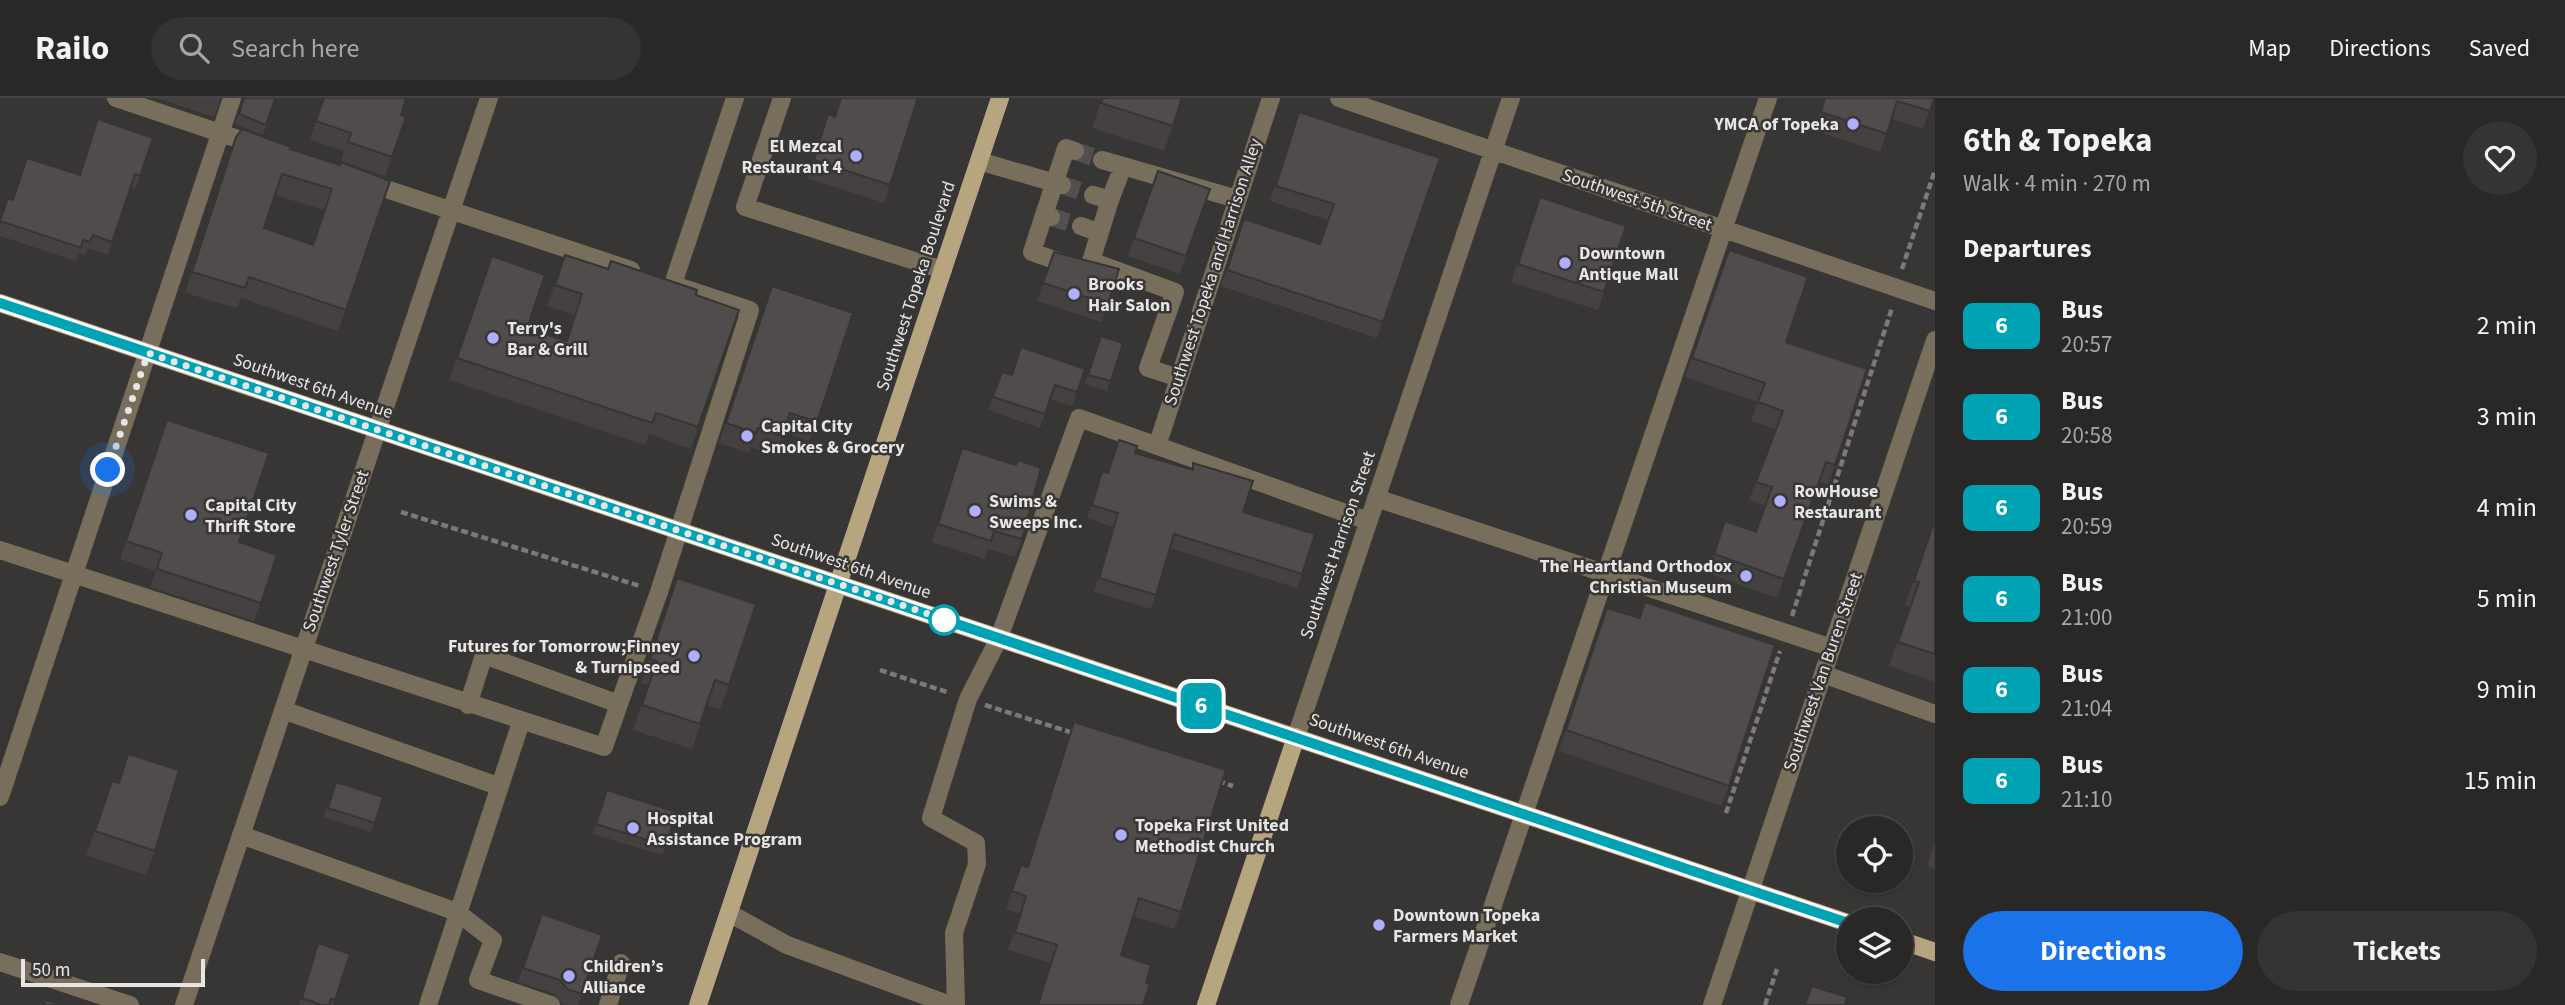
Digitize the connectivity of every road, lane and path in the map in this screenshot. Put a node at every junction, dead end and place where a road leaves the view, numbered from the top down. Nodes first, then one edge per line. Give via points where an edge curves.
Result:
1 (116, 98) edge
2 (232, 98) edge
3 (489, 98) edge
4 (734, 98) edge
5 (782, 98) edge
6 (1000, 98) edge
7 (1271, 98) edge
8 (1339, 98) edge
9 (1510, 98) edge
10 (1768, 98) edge
11 (220, 133) junction
12 (271, 150) edge
13 (1075, 151) dead end
14 (1492, 152) junction
15 (1102, 160) tunnel mouth
16 (979, 161) junction
17 (1122, 166) junction
18 (1935, 170) edge
19 (348, 176) edge
20 (1058, 184) junction
21 (1093, 195) tunnel mouth
22 (1110, 200) junction
23 (1237, 200) junction
24 (451, 210) junction
25 (1081, 226) tunnel mouth
26 (1723, 230) junction
27 (1100, 233) junction
28 (1091, 261) junction
29 (943, 271) junction
30 (661, 280) junction
31 (1897, 288) junction
32 (1175, 292) junction
33 (1935, 301) edge
34 (0, 303) edge
35 (1203, 303) junction
36 (1935, 340) edge
37 (148, 353) junction
38 (1179, 378) junction
39 (377, 429) junction
40 (1157, 446) junction
41 (1376, 498) junction
42 (401, 512) dead end
43 (1368, 520) junction
44 (678, 531) junction
45 (0, 550) edge
46 (74, 575) junction
47 (1604, 575) junction
48 (839, 584) junction
49 (659, 592) junction
50 (1786, 632) junction
51 (999, 638) junction
52 (1832, 648) junction
53 (304, 649) junction
54 (880, 670) dead end
55 (1823, 674) junction
56 (968, 699) junction
57 (619, 704) junction
58 (468, 705) junction
59 (283, 710) junction
60 (1935, 714) edge
61 (521, 722) junction
62 (1074, 734) edge
63 (1296, 737) junction
64 (1207, 777) edge
65 (498, 786) junction
66 (1233, 786) dead end
67 (0, 797) edge
68 (1522, 813) junction
69 (1726, 813) edge
70 (241, 835) junction
71 (1750, 890) junction
72 (457, 912) junction
73 (729, 913) junction
74 (1836, 919) edge
75 (1913, 944) edge
76 (1935, 952) edge
77 (0, 962) edge
78 (621, 962) dead end
79 (1777, 969) dead end
80 (130, 1005) edge
81 (184, 1005) edge
82 (428, 1005) edge
83 (551, 1005) edge
84 (608, 1005) edge
85 (698, 1005) edge
86 (950, 1005) edge
87 (956, 1005) edge
88 (1206, 1005) edge
89 (1459, 1005) edge
90 (1712, 1005) edge
91 (1765, 1005) edge

1 - 11 street
2 - 11 street
3 - 24 street, Southwest Tyler Street
4 - 30 street
5 - 29 street via 745,207
6 - 16 main road, Southwest Topeka Boulevard
7 - 23 street, Southwest Topeka and Harrison Alley
8 - 14 street, Southwest 5th Street
9 - 14 street, Southwest Harrison Street
10 - 26 street
11 - 12 street
11 - 37 street
13 - 20 street via 1066,148
14 - 26 street, Southwest 5th Street
14 - 41 street, Southwest Harrison Street
15 - 17 street
16 - 20 street
16 - 29 main road, Southwest Topeka Boulevard
17 - 22 street
17 - 23 street
18 - 31 path
19 - 24 street
20 - 28 street via 1032,252 1071,266
21 - 22 street
22 - 27 street
23 - 35 street, Southwest Topeka and Harrison Alley
24 - 30 street
24 - 39 street, Southwest Tyler Street
25 - 27 street
26 - 31 street, Southwest 5th Street
26 - 47 street
27 - 28 street
28 - 32 street
29 - 48 main road, Southwest Topeka Boulevard
30 - 44 street via 750,310
31 - 33 street, Southwest 5th Street
31 - 50 path
32 - 35 street
32 - 38 street via 1148,368
34 - 37 main road, Southwest 6th Avenue
35 - 38 street, Southwest Topeka and Harrison Alley
36 - 52 street, Southwest Van Buren Street
37 - 39 main road, Southwest 6th Avenue
37 - 46 street
38 - 40 street, Southwest Topeka and Harrison Alley
39 - 44 main road, Southwest 6th Avenue
39 - 53 street, Southwest Tyler Street
40 - 43 street
40 - 51 street via 1079,418
41 - 43 street, Southwest Harrison Street
41 - 47 street
42 - 49 path
43 - 63 street, Southwest Harrison Street
44 - 48 main road, Southwest 6th Avenue
44 - 49 street
45 - 46 street
46 - 53 street
46 - 67 street
47 - 50 street
47 - 68 street
48 - 51 main road, Southwest 6th Avenue
48 - 73 main road, Southwest Topeka Boulevard
49 - 57 street
50 - 52 street
50 - 69 path
51 - 56 street
51 - 63 main road, Southwest 6th Avenue
52 - 55 street, Southwest Van Buren Street
53 - 58 street
53 - 59 street, Southwest Tyler Street
54 - 56 path
55 - 60 street
55 - 71 street, Southwest Van Buren Street
56 - 62 path
56 - 87 street via 931,818 976,843 977,864 954,933
57 - 58 street via 484,655
57 - 61 street via 604,747
58 - 61 street
59 - 65 street
59 - 70 street, Southwest Tyler Street
61 - 65 street
63 - 68 main road, Southwest 6th Avenue
63 - 88 main road, Southwest Harrison Street
64 - 66 path
65 - 72 street
68 - 71 main road, Southwest 6th Avenue
68 - 89 street
70 - 72 street
70 - 81 street, Southwest Tyler Street
71 - 74 main road, Southwest 6th Avenue
71 - 90 street, Southwest Van Buren Street
72 - 82 street
72 - 83 street via 493,940 478,980
73 - 85 main road, Southwest Topeka Boulevard
73 - 86 street via 788,944
75 - 76 main road
77 - 80 street
78 - 84 street
79 - 91 path

